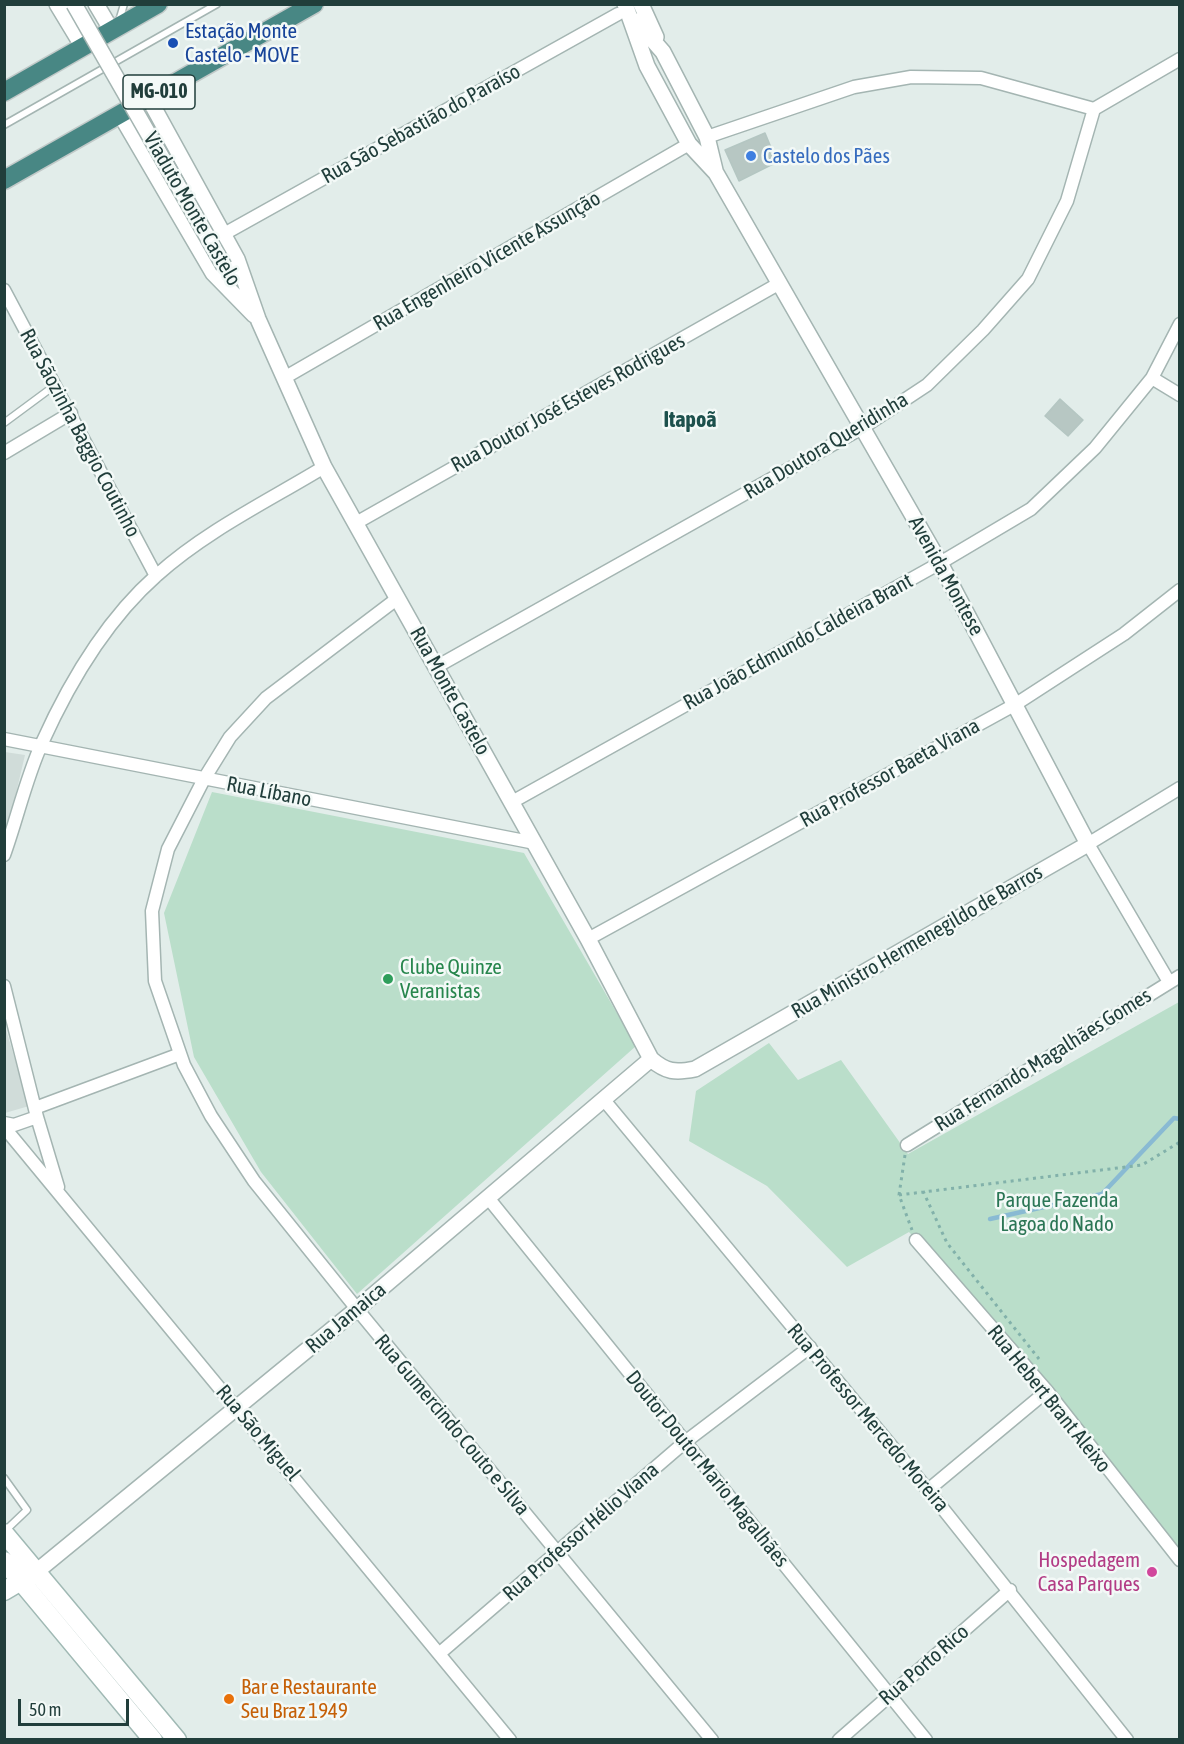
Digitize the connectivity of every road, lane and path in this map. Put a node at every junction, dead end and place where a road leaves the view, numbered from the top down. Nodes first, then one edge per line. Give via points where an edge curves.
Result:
1 (57, 4) edge
2 (74, 4) edge
3 (96, 4) edge
4 (124, 4) edge
5 (158, 4) edge
6 (217, 4) edge
7 (314, 4) edge
8 (626, 8) edge
9 (115, 29) junction
10 (82, 47) junction
11 (1179, 59) edge
12 (4, 92) edge
13 (148, 99) junction
14 (1094, 109) junction
15 (120, 114) junction
16 (4, 125) edge
17 (707, 137) junction
18 (689, 144) junction
19 (716, 173) junction
20 (4, 180) edge
21 (224, 234) junction
22 (780, 283) junction
23 (4, 290) edge
24 (258, 319) junction
25 (1179, 324) edge
26 (284, 378) junction
27 (1152, 378) junction
28 (55, 385) junction
29 (1179, 395) edge
30 (71, 413) junction
31 (4, 423) edge
32 (862, 428) junction
33 (4, 453) edge
34 (324, 467) junction
35 (356, 523) junction
36 (940, 563) junction
37 (156, 576) junction
38 (1179, 590) edge
39 (398, 598) junction
40 (436, 667) junction
41 (1016, 704) junction
42 (4, 739) edge
43 (41, 744) junction
44 (204, 779) junction
45 (1179, 788) edge
46 (512, 802) junction
47 (535, 843) junction
48 (1088, 844) junction
49 (4, 855) edge
50 (588, 939) junction
51 (1174, 979) edge
52 (4, 986) edge
53 (8, 1022) edge
54 (180, 1054) junction
55 (651, 1059) junction
56 (604, 1100) junction
57 (36, 1112) junction
58 (4, 1125) edge
59 (1179, 1142) edge
60 (907, 1145) joint
61 (923, 1191) junction
62 (899, 1195) junction
63 (62, 1197) junction
64 (489, 1199) junction
65 (916, 1240) joint
66 (357, 1309) junction
67 (810, 1347) junction
68 (1041, 1362) dead end
69 (1047, 1391) junction
70 (237, 1408) junction
71 (685, 1442) junction
72 (4, 1478) edge
73 (928, 1490) junction
74 (4, 1520) edge
75 (6, 1530) edge
76 (558, 1552) junction
77 (1179, 1560) edge
78 (4, 1561) edge
79 (29, 1577) junction
80 (1010, 1590) junction
81 (4, 1591) edge
82 (440, 1653) junction
83 (890, 1695) junction
84 (153, 1740) edge
85 (177, 1740) edge
86 (510, 1740) edge
87 (712, 1740) edge
88 (838, 1740) edge
89 (926, 1740) edge
90 (1127, 1740) edge

1 - 10 street
2 - 24 street, Viaduto Monte Castelo, bridge
3 - 9 street
4 - 9 lane
5 - 9 highway
6 - 16 lane
7 - 13 highway, MG-010
8 - 17 street, Avenida Montese via 663,52
8 - 18 street, Avenida Montese via 647,66
8 - 21 street, Rua São Sebastião do Paraíso
9 - 10 highway
10 - 12 highway
11 - 14 street
13 - 15 highway, MG-010
13 - 21 street, Rua Monte Castelo
14 - 17 street via 981,78 911,77 855,87
14 - 32 street, Rua Doutora Queridinha via 1067,201 1028,279 927,385
15 - 20 highway, MG-010
15 - 24 street, Rua Monte Castelo via 213,273
17 - 19 street, Avenida Montese
18 - 19 street, Avenida Montese
18 - 26 street, Rua Engenheiro Vicente Assunção
19 - 22 street, Avenida Montese
21 - 24 street, Rua Monte Castelo
22 - 32 street, Avenida Montese
22 - 35 street, Rua Doutor José Esteves Rodrigues
23 - 28 street, Rua Sãozinha Baggio Coutinho
24 - 26 street, Rua Monte Castelo
25 - 27 street, Rua João Edmundo Caldeira Brant
26 - 34 street, Rua Monte Castelo
27 - 29 street
27 - 36 street, Rua João Edmundo Caldeira Brant via 1095,448 1031,509
28 - 30 street, Rua Sãozinha Baggio Coutinho
28 - 31 lane
30 - 33 street
30 - 37 street, Rua Sãozinha Baggio Coutinho
32 - 36 street, Avenida Montese
32 - 40 street, Rua Doutora Queridinha
34 - 35 street, Rua Monte Castelo
34 - 37 street via 199,543
35 - 39 street, Rua Monte Castelo
36 - 41 street, Avenida Montese
36 - 46 street, Rua João Edmundo Caldeira Brant
37 - 43 street via 92,651
38 - 41 street, Rua Professor Baeta Viana via 1124,634
39 - 40 street, Rua Monte Castelo
39 - 44 street, Rua Gumercindo Couto e Silva via 266,698 230,737
40 - 46 street, Rua Monte Castelo
41 - 48 street, Avenida Montese
41 - 50 street, Rua Professor Baeta Viana
42 - 43 street, Rua Líbano
43 - 44 street, Rua Líbano
43 - 49 street
44 - 47 street, Rua Líbano
44 - 54 street, Rua Gumercindo Couto e Silva via 168,849 152,911 155,981
45 - 48 street, Rua Ministro Hermenegildo de Barros
46 - 47 street, Rua Monte Castelo
47 - 50 street, Rua Monte Castelo
48 - 51 street, Avenida Montese
48 - 55 street, Rua Ministro Hermenegildo de Barros via 695,1069 678,1073 663,1070
50 - 55 street, Rua Monte Castelo
51 - 60 street, Rua Fernando Magalhães Gomes
52 - 53 street
53 - 57 street
54 - 57 street
54 - 66 street, Rua Gumercindo Couto e Silva via 212,1116 254,1181
55 - 56 street, Rua Jamaica
56 - 64 street, Rua Jamaica
56 - 67 street, Rua Professor Mercedo Moreira
57 - 58 street via 14,1125
57 - 63 street
58 - 63 street, Rua São Miguel
59 - 61 path via 1142,1165
60 - 62 path
61 - 62 path
61 - 68 path via 947,1243
62 - 65 path
63 - 70 street, Rua São Miguel
64 - 66 street, Rua Jamaica
64 - 71 street, Doutor Doutor Mario Magalhães
65 - 69 street, Rua Hebert Brant Aleixo
66 - 70 street, Rua Jamaica
66 - 76 street, Rua Gumercindo Couto e Silva
67 - 71 street, Rua Professor Hélio Viana
67 - 73 street, Rua Professor Mercedo Moreira
69 - 73 street
69 - 77 street, Rua Hebert Brant Aleixo
70 - 79 street, Rua Jamaica
70 - 82 street, Rua São Miguel
71 - 76 street, Rua Professor Hélio Viana
71 - 83 street, Doutor Doutor Mario Magalhães
72 - 75 lane via 27,1506
73 - 80 street, Rua Professor Mercedo Moreira
74 - 75 lane
75 - 79 main road
76 - 82 street, Rua Professor Hélio Viana
76 - 87 street, Rua Gumercindo Couto e Silva
78 - 79 main road
79 - 81 main road
79 - 84 main road
79 - 85 main road
80 - 83 street, Rua Porto Rico
80 - 90 street, Rua Professor Mercedo Moreira
82 - 86 street, Rua São Miguel
83 - 88 street, Rua Porto Rico
83 - 89 street, Doutor Doutor Mario Magalhães

